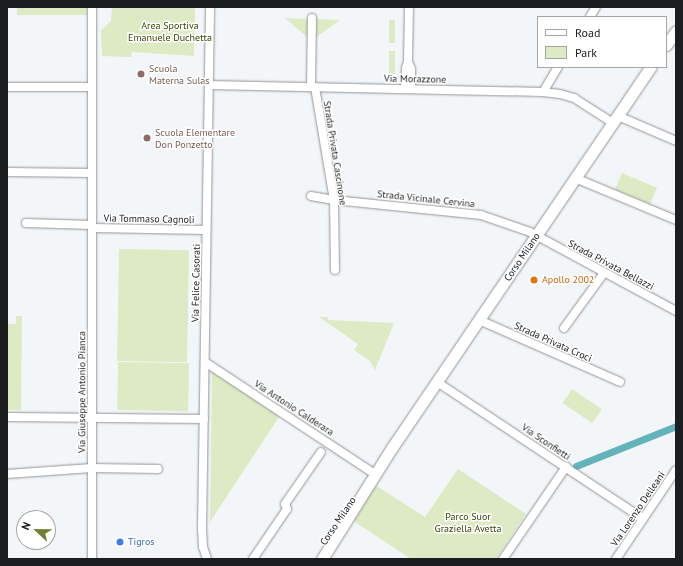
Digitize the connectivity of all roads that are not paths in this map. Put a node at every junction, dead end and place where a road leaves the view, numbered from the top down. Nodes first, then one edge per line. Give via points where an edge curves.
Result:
1 (92, 7) edge
2 (210, 7) edge
3 (409, 7) edge
4 (596, 7) edge
5 (591, 16) edge
6 (312, 18) dead end
7 (676, 30) edge
8 (667, 44) edge
9 (557, 68) edge
10 (650, 68) edge
11 (209, 85) junction
12 (7, 87) edge
13 (92, 87) junction
14 (313, 87) junction
15 (408, 89) junction
16 (543, 92) junction
17 (616, 119) junction
18 (676, 141) edge
19 (7, 172) edge
20 (92, 173) junction
21 (575, 178) junction
22 (311, 196) dead end
23 (334, 200) junction
24 (676, 220) edge
25 (26, 223) dead end
26 (92, 226) junction
27 (206, 230) junction
28 (536, 236) junction
29 (335, 270) dead end
30 (604, 273) junction
31 (676, 311) edge
32 (479, 320) junction
33 (564, 328) dead end
34 (205, 362) junction
35 (437, 382) junction
36 (620, 382) dead end
37 (7, 417) edge
38 (92, 419) junction
39 (204, 419) junction
40 (393, 446) junction
41 (321, 452) dead end
42 (566, 467) junction
43 (92, 468) junction
44 (158, 469) dead end
45 (676, 470) edge
46 (372, 472) junction
47 (7, 474) edge
48 (643, 519) junction
49 (206, 558) edge
50 (92, 559) edge
51 (253, 559) edge
52 (314, 559) edge
53 (320, 559) edge
54 (503, 559) edge
55 (616, 559) edge

1 - 13 street, Via Giuseppe Antonio Pianca
2 - 11 street, Via Felice Casorati
3 - 15 street via 406,68
4 - 5 street
6 - 14 street, Strada Privata Cascinone
7 - 8 main road
9 - 16 street
10 - 17 main road, Corso Milano
11 - 14 street, Via Morazzone
11 - 27 street, Via Felice Casorati
12 - 13 street
13 - 20 street, Via Giuseppe Antonio Pianca
14 - 15 street, Via Morazzone
14 - 23 street, Strada Privata Cascinone
15 - 16 street, Via Morazzone
16 - 17 street, Via Morazzone via 574,98
17 - 18 street, Via Morazzone
17 - 21 main road, Corso Milano
19 - 20 street
20 - 26 street, Via Giuseppe Antonio Pianca
21 - 24 street
21 - 28 main road, Corso Milano
22 - 23 street, Strada Vicinale Cervina
23 - 28 street, Strada Vicinale Cervina via 481,215
23 - 29 street, Strada Privata Cascinone
25 - 26 street
26 - 27 street, Via Tommaso Cagnoli
26 - 38 street, Via Giuseppe Antonio Pianca
27 - 34 street, Via Felice Casorati
28 - 30 street, Strada Privata Bellazzi
28 - 32 main road, Corso Milano
30 - 31 street, Strada Privata Bellazzi
30 - 33 street
32 - 35 main road, Corso Milano
32 - 36 street, Strada Privata Croci
34 - 39 street, Via Felice Casorati
34 - 46 street, Via Antonio Calderara
35 - 40 main road, Corso Milano
35 - 42 street, Via Sconfietti
37 - 38 street
38 - 39 street
38 - 43 street, Via Giuseppe Antonio Pianca
39 - 49 street, Via Felice Casorati via 202,529
40 - 46 main road, Corso Milano
40 - 53 main road, Corso Milano
41 - 51 street via 285,504 287,509
42 - 48 street, Via Sconfietti
42 - 54 street
43 - 44 street
43 - 47 street
43 - 50 street, Via Giuseppe Antonio Pianca
45 - 48 street, Via Lorenzo Delleani
46 - 52 main road, Corso Milano
46 - 53 main road
48 - 55 street, Via Lorenzo Delleani

